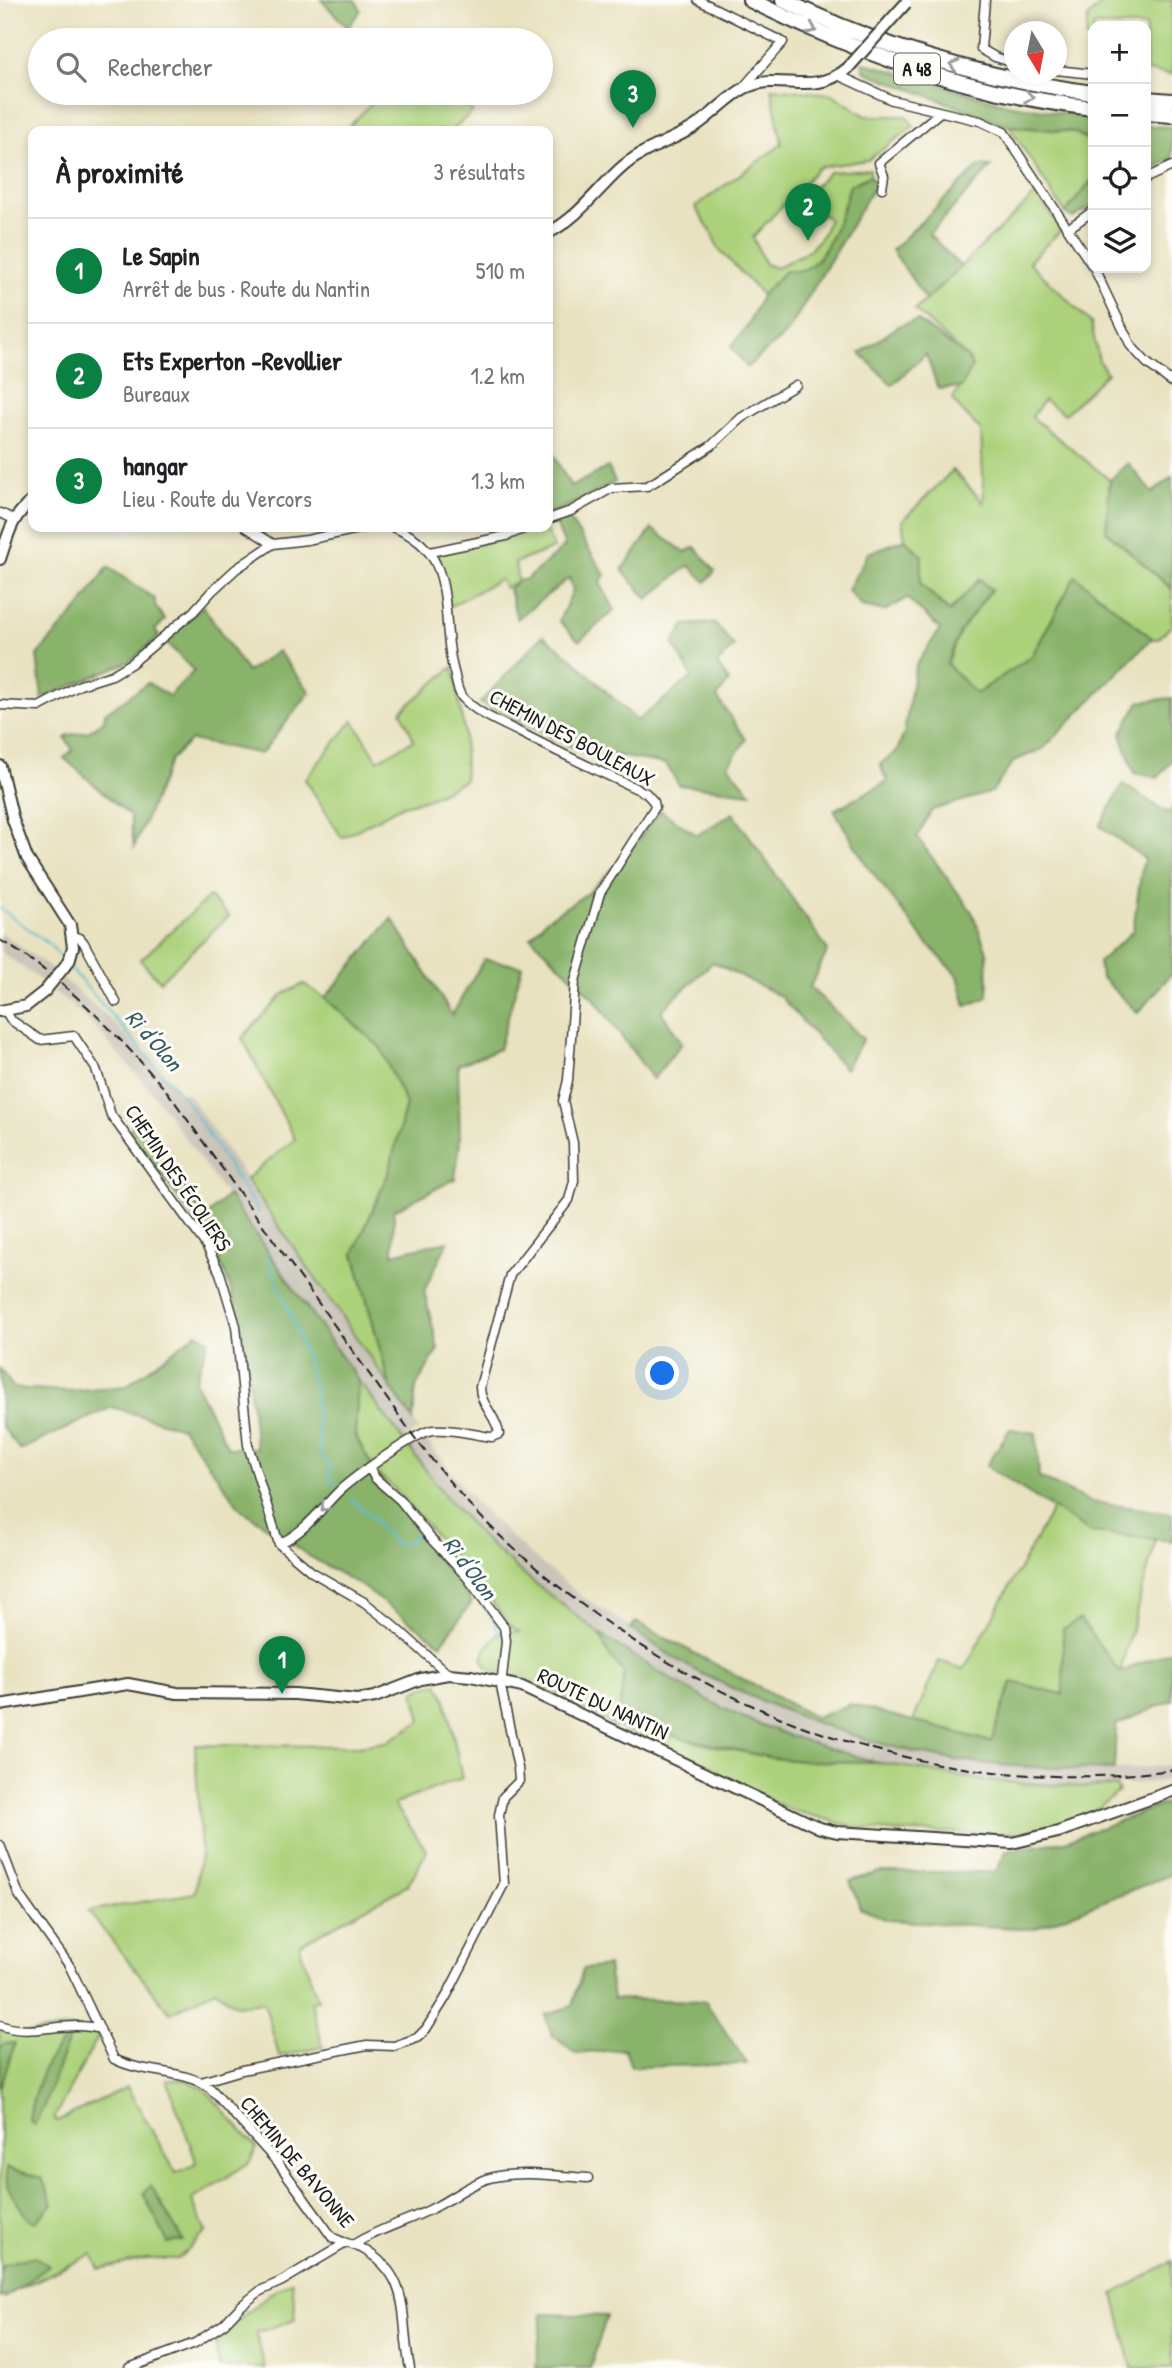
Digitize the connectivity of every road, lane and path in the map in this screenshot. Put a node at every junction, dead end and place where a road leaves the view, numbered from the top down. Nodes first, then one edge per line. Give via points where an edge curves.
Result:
1 (698, 0) edge
2 (750, 0) edge
3 (783, 0) edge
4 (985, 0) edge
5 (908, 2) edge
6 (1004, 60) edge
7 (1067, 71) edge
8 (844, 72) junction
9 (1088, 73) edge
10 (741, 90) junction
11 (1088, 92) edge
12 (1151, 99) edge
13 (1172, 101) edge
14 (1088, 107) edge
15 (939, 113) junction
16 (1151, 113) edge
17 (1172, 115) edge
18 (1172, 166) edge
19 (1151, 176) edge
20 (882, 188) dead end
21 (1088, 215) edge
22 (1069, 228) junction
23 (553, 230) edge
24 (1088, 259) edge
25 (1096, 273) edge
26 (1172, 382) edge
27 (796, 385) dead end
28 (28, 504) edge
29 (0, 513) edge
30 (553, 517) edge
31 (14, 519) junction
32 (254, 532) edge
33 (345, 532) edge
34 (402, 532) edge
35 (516, 532) edge
36 (272, 544) junction
37 (430, 552) junction
38 (0, 559) edge
39 (0, 705) edge
40 (0, 766) edge
41 (73, 936) junction
42 (116, 1002) dead end
43 (2, 1011) edge
44 (370, 1469) junction
45 (279, 1545) junction
46 (448, 1674) junction
47 (502, 1682) junction
48 (0, 1704) edge
49 (1172, 1791) edge
50 (0, 1844) edge
51 (0, 2025) edge
52 (100, 2029) junction
53 (201, 2082) junction
54 (587, 2178) dead end
55 (348, 2245) junction
56 (129, 2368) edge
57 (410, 2368) edge

1 - 10 street via 783,42
2 -> 14 highway, A 48 via 853,46 925,71 1002,92
11 -> 3 highway, A 48 via 1022,82 925,57
4 - 6 street via 981,48
5 - 8 street, bridge
7 - 9 street
8 - 10 street via 817,83 768,82
8 - 15 street via 892,100
10 - 23 street via 700,123 619,170 573,218
12 - 13 highway
15 - 20 street via 879,163
15 - 22 street via 980,121 1004,132
16 - 17 highway
18 - 19 street
21 - 22 street
22 - 24 street
25 - 26 street via 1131,346
27 - 30 street via 741,418 712,446 647,486 612,488
28 - 31 street
29 - 31 street
31 - 38 street
32 - 36 street
33 - 36 street
34 - 37 street via 421,541
35 - 37 street
36 - 39 street via 112,675 80,685 38,707
37 - 44 street, CHEMIN DES BOULEAUX via 440,575 451,662 461,696 484,714 646,793 654,807 600,893 575,981 563,1101 573,1143 573,1181 566,1206 510,1275 480,1387 499,1434 431,1430 394,1449
40 - 41 street via 27,858
41 - 42 street via 84,943
41 - 43 street, bridge via 69,961 45,991 26,1006
43 - 45 street, CHEMIN DES ÉCOLIERS via 40,1040 74,1036 96,1069 111,1115 206,1245 236,1326 248,1446
44 -> 45 street via 341,1490 305,1529
44 - 47 street via 467,1577 504,1627
45 - 46 street via 312,1572 364,1602
46 - 47 street, ROUTE DU NANTIN
46 - 48 street, ROUTE DU NANTIN via 357,1700 177,1693 128,1684
47 - 49 street, ROUTE DU NANTIN via 837,1832 1012,1843 1058,1832
47 - 53 street via 519,1774 519,1781 503,1797 499,1815 504,1884 426,2029 407,2044 367,2045
50 - 52 street, CHEMIN DE BAVONNE via 19,1895 69,1965
51 - 52 street via 14,2031 70,2024
52 - 53 street, CHEMIN DE BAVONNE via 114,2059
53 - 55 street, CHEMIN DE BAVONNE via 274,2158 332,2236
54 - 55 street via 488,2178
55 - 56 street via 260,2291 195,2343
55 - 57 street, CHEMIN DE BAVONNE via 376,2258 394,2276 401,2291

